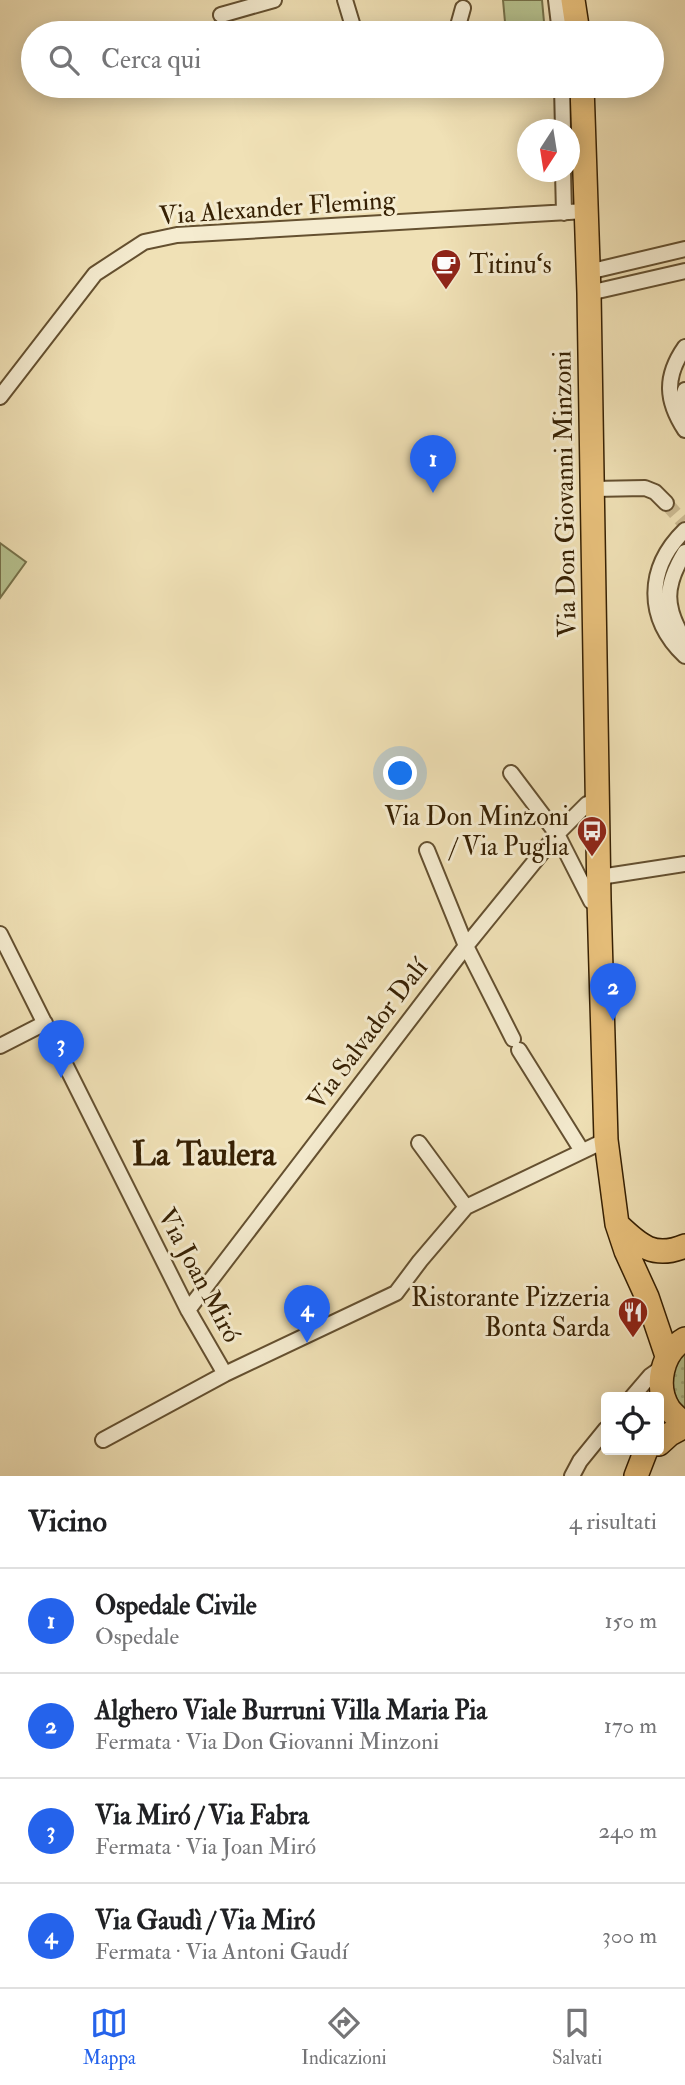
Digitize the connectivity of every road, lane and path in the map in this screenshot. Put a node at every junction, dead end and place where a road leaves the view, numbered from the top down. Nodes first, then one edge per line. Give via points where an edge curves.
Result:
1 (274, 0) edge
2 (345, 0) edge
3 (556, 0) edge
4 (573, 0) edge
5 (463, 8) dead end
6 (221, 15) dead end
7 (351, 21) edge
8 (459, 21) edge
9 (559, 21) edge
10 (576, 21) edge
11 (562, 98) edge
12 (581, 98) edge
13 (563, 119) edge
14 (566, 182) edge
15 (575, 212) junction
16 (685, 249) edge
17 (685, 271) edge
18 (589, 283) junction
19 (685, 347) edge
20 (685, 390) edge
21 (0, 397) edge
22 (685, 430) edge
23 (593, 489) junction
24 (666, 503) tunnel mouth
25 (684, 525) edge
26 (685, 552) edge
27 (685, 641) edge
28 (685, 656) edge
29 (510, 773) dead end
30 (597, 803) junction
31 (557, 834) junction
32 (427, 850) dead end
33 (685, 864) edge
34 (600, 877) junction
35 (599, 900) junction
36 (0, 934) edge
37 (466, 946) junction
38 (45, 1023) junction
39 (0, 1046) edge
40 (606, 1140) junction
41 (419, 1143) dead end
42 (582, 1151) junction
43 (467, 1206) junction
44 (617, 1224) junction
45 (685, 1246) edge
46 (647, 1297) junction
47 (188, 1310) junction
48 (685, 1338) edge
49 (666, 1361) junction
50 (225, 1374) junction
51 (636, 1392) edge
52 (661, 1392) edge
53 (664, 1405) edge
54 (685, 1426) edge
55 (601, 1435) edge
56 (664, 1439) edge
57 (103, 1440) dead end
58 (572, 1476) edge

1 - 6 street
2 - 7 street
3 - 9 street
4 - 10 main road
5 - 8 street
11 - 13 street
12 - 15 main road, Via Don Giovanni Minzoni
14 - 15 street
15 - 18 main road, Via Don Giovanni Minzoni
15 - 21 street, Via Alexander Fleming via 177,235 144,242 95,274
16 - 18 street
17 - 18 street
18 - 23 main road, Via Don Giovanni Minzoni
19 - 22 street via 671,374 669,394 673,412
20 - 22 street
23 - 24 street via 645,488
23 - 30 main road, Via Don Giovanni Minzoni
25 - 28 street via 656,578 657,610 666,635
26 - 27 street via 673,571 669,590 673,620
29 - 31 street
30 - 31 street, Via Salvador Dalí via 587,804
30 - 34 main road, Via Don Giovanni Minzoni
31 - 35 street via 591,901
31 - 37 street, Via Salvador Dalí
32 - 37 street
33 - 34 street
34 - 35 main road, Via Don Giovanni Minzoni
35 - 40 main road, Via Don Giovanni Minzoni
36 - 38 street, Via Joan Miró
37 - 42 street via 516,1044
37 - 47 street, Via Salvador Dalí
38 - 39 street
38 - 47 street, Via Joan Miró
40 - 42 street
40 - 44 main road, Via Don Giovanni Minzoni
41 - 43 street
42 - 43 street
43 - 50 street via 396,1293
44 - 45 main road via 646,1249 662,1252
44 - 46 main road, Via Don Giovanni Minzoni
46 - 48 main road, Via Don Giovanni Minzoni
46 - 49 main road, Via Don Giovanni Minzoni
47 - 50 street, Via Joan Miró
48 - 49 main road via 671,1349
49 - 51 street
49 - 52 main road
50 - 57 street
53 - 54 main road
54 - 56 main road
55 - 58 street

